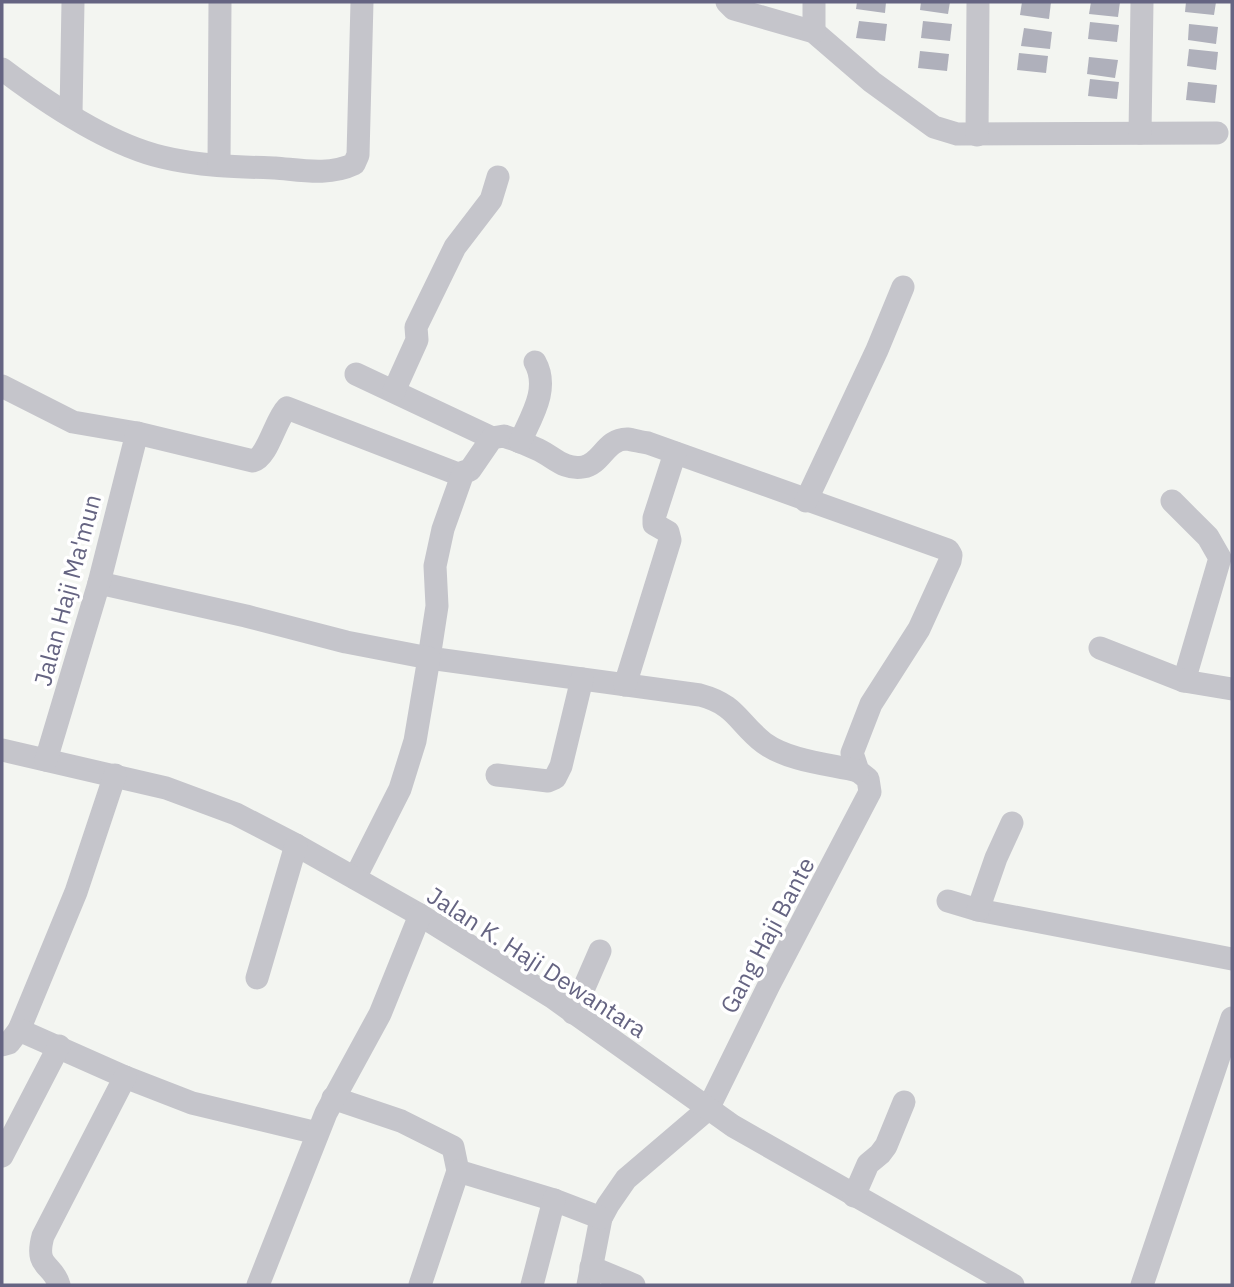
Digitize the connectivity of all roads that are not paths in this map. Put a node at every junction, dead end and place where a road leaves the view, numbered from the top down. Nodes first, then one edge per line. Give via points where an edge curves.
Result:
1 (73, 2) edge
2 (220, 2) edge
3 (362, 2) edge
4 (727, 2) edge
5 (814, 2) edge
6 (978, 2) edge
7 (1142, 2) edge
8 (814, 32) junction
9 (2, 69) edge
10 (71, 114) junction
11 (1217, 133) dead end
12 (1140, 134) junction
13 (977, 135) junction
14 (219, 164) junction
15 (498, 177) dead end
16 (903, 287) dead end
17 (534, 362) dead end
18 (356, 374) dead end
19 (2, 386) edge
20 (394, 391) junction
21 (137, 433) junction
22 (492, 438) junction
23 (520, 442) junction
24 (675, 453) junction
25 (463, 473) junction
26 (806, 501) junction
27 (1172, 501) dead end
28 (99, 583) junction
29 (1100, 648) dead end
30 (429, 658) junction
31 (582, 679) junction
32 (1185, 681) junction
33 (625, 685) junction
34 (1232, 689) edge
35 (2, 750) edge
36 (46, 760) junction
37 (115, 775) junction
38 (497, 775) dead end
39 (864, 778) junction
40 (1012, 823) dead end
41 (296, 845) junction
42 (355, 878) junction
43 (948, 901) dead end
44 (978, 910) junction
45 (420, 915) junction
46 (600, 951) dead end
47 (1232, 959) edge
48 (257, 978) dead end
49 (573, 1013) junction
50 (1232, 1018) edge
51 (10, 1037) edge
52 (59, 1046) junction
53 (125, 1077) junction
54 (333, 1098) junction
55 (904, 1102) dead end
56 (708, 1109) junction
57 (317, 1133) junction
58 (2, 1156) edge
59 (458, 1171) junction
60 (854, 1196) junction
61 (554, 1200) junction
62 (601, 1218) junction
63 (589, 1276) edge
64 (59, 1285) edge
65 (258, 1285) edge
66 (420, 1285) edge
67 (532, 1285) edge
68 (634, 1285) edge
69 (1013, 1285) edge
70 (1142, 1285) edge

1 - 10 street
2 - 14 street
3 - 14 street via 359,142 354,164 333,172
4 - 8 street via 734,9
5 - 8 street
6 - 13 street
7 - 12 street
8 - 13 street via 934,127
9 - 10 street
10 - 14 street via 136,149 163,158
11 - 12 street
12 - 13 street
15 - 20 street via 491,200 455,247 416,327 417,340
16 - 26 street
17 - 23 street via 540,390
18 - 20 street
19 - 21 street via 73,422
20 - 22 street
21 - 25 street via 253,461 262,456 281,415 289,408
21 - 28 street, Jalan Haji Ma'mun
22 - 23 street via 504,436
22 - 25 street
23 - 24 street via 560,465 581,468 594,464 603,451 626,439
24 - 26 street
24 - 33 street via 654,519 654,524 670,534 670,540
25 - 30 street via 435,566 437,606
26 - 39 street via 948,550 951,555 919,629 871,704 852,753
27 - 32 street via 1208,537 1220,558
28 - 30 street
28 - 36 street, Jalan Haji Ma'mun
29 - 32 street
30 - 31 street
30 - 42 street via 415,740 400,789
31 - 33 street
31 - 38 street via 555,778
32 - 34 street
33 - 39 street via 718,700 776,750
35 - 36 street, Jalan K. Haji Dewantara
36 - 37 street, Jalan K. Haji Dewantara
37 - 41 street, Jalan K. Haji Dewantara via 202,800
37 - 51 street via 76,892
39 - 56 street, Gang Haji Bante via 870,792
40 - 44 street
41 - 42 street, Jalan K. Haji Dewantara
41 - 48 street
42 - 45 street, Jalan K. Haji Dewantara
43 - 44 street
44 - 47 street
45 - 49 street, Jalan K. Haji Dewantara
45 - 54 street via 380,1014
46 - 49 street
49 - 56 street, Jalan K. Haji Dewantara
50 - 70 street
51 - 52 street
52 - 53 street
52 - 58 street
53 - 57 street via 192,1102
53 - 64 street via 43,1236 43,1263
54 - 57 street
54 - 59 street via 401,1121 453,1147
55 - 60 street via 886,1146 868,1164
56 - 60 street, Jalan K. Haji Dewantara
56 - 62 street via 626,1179
57 - 65 street
59 - 61 street
59 - 66 street
60 - 69 street, Jalan K. Haji Dewantara
61 - 62 street
61 - 67 street
62 - 63 street
63 - 68 street

